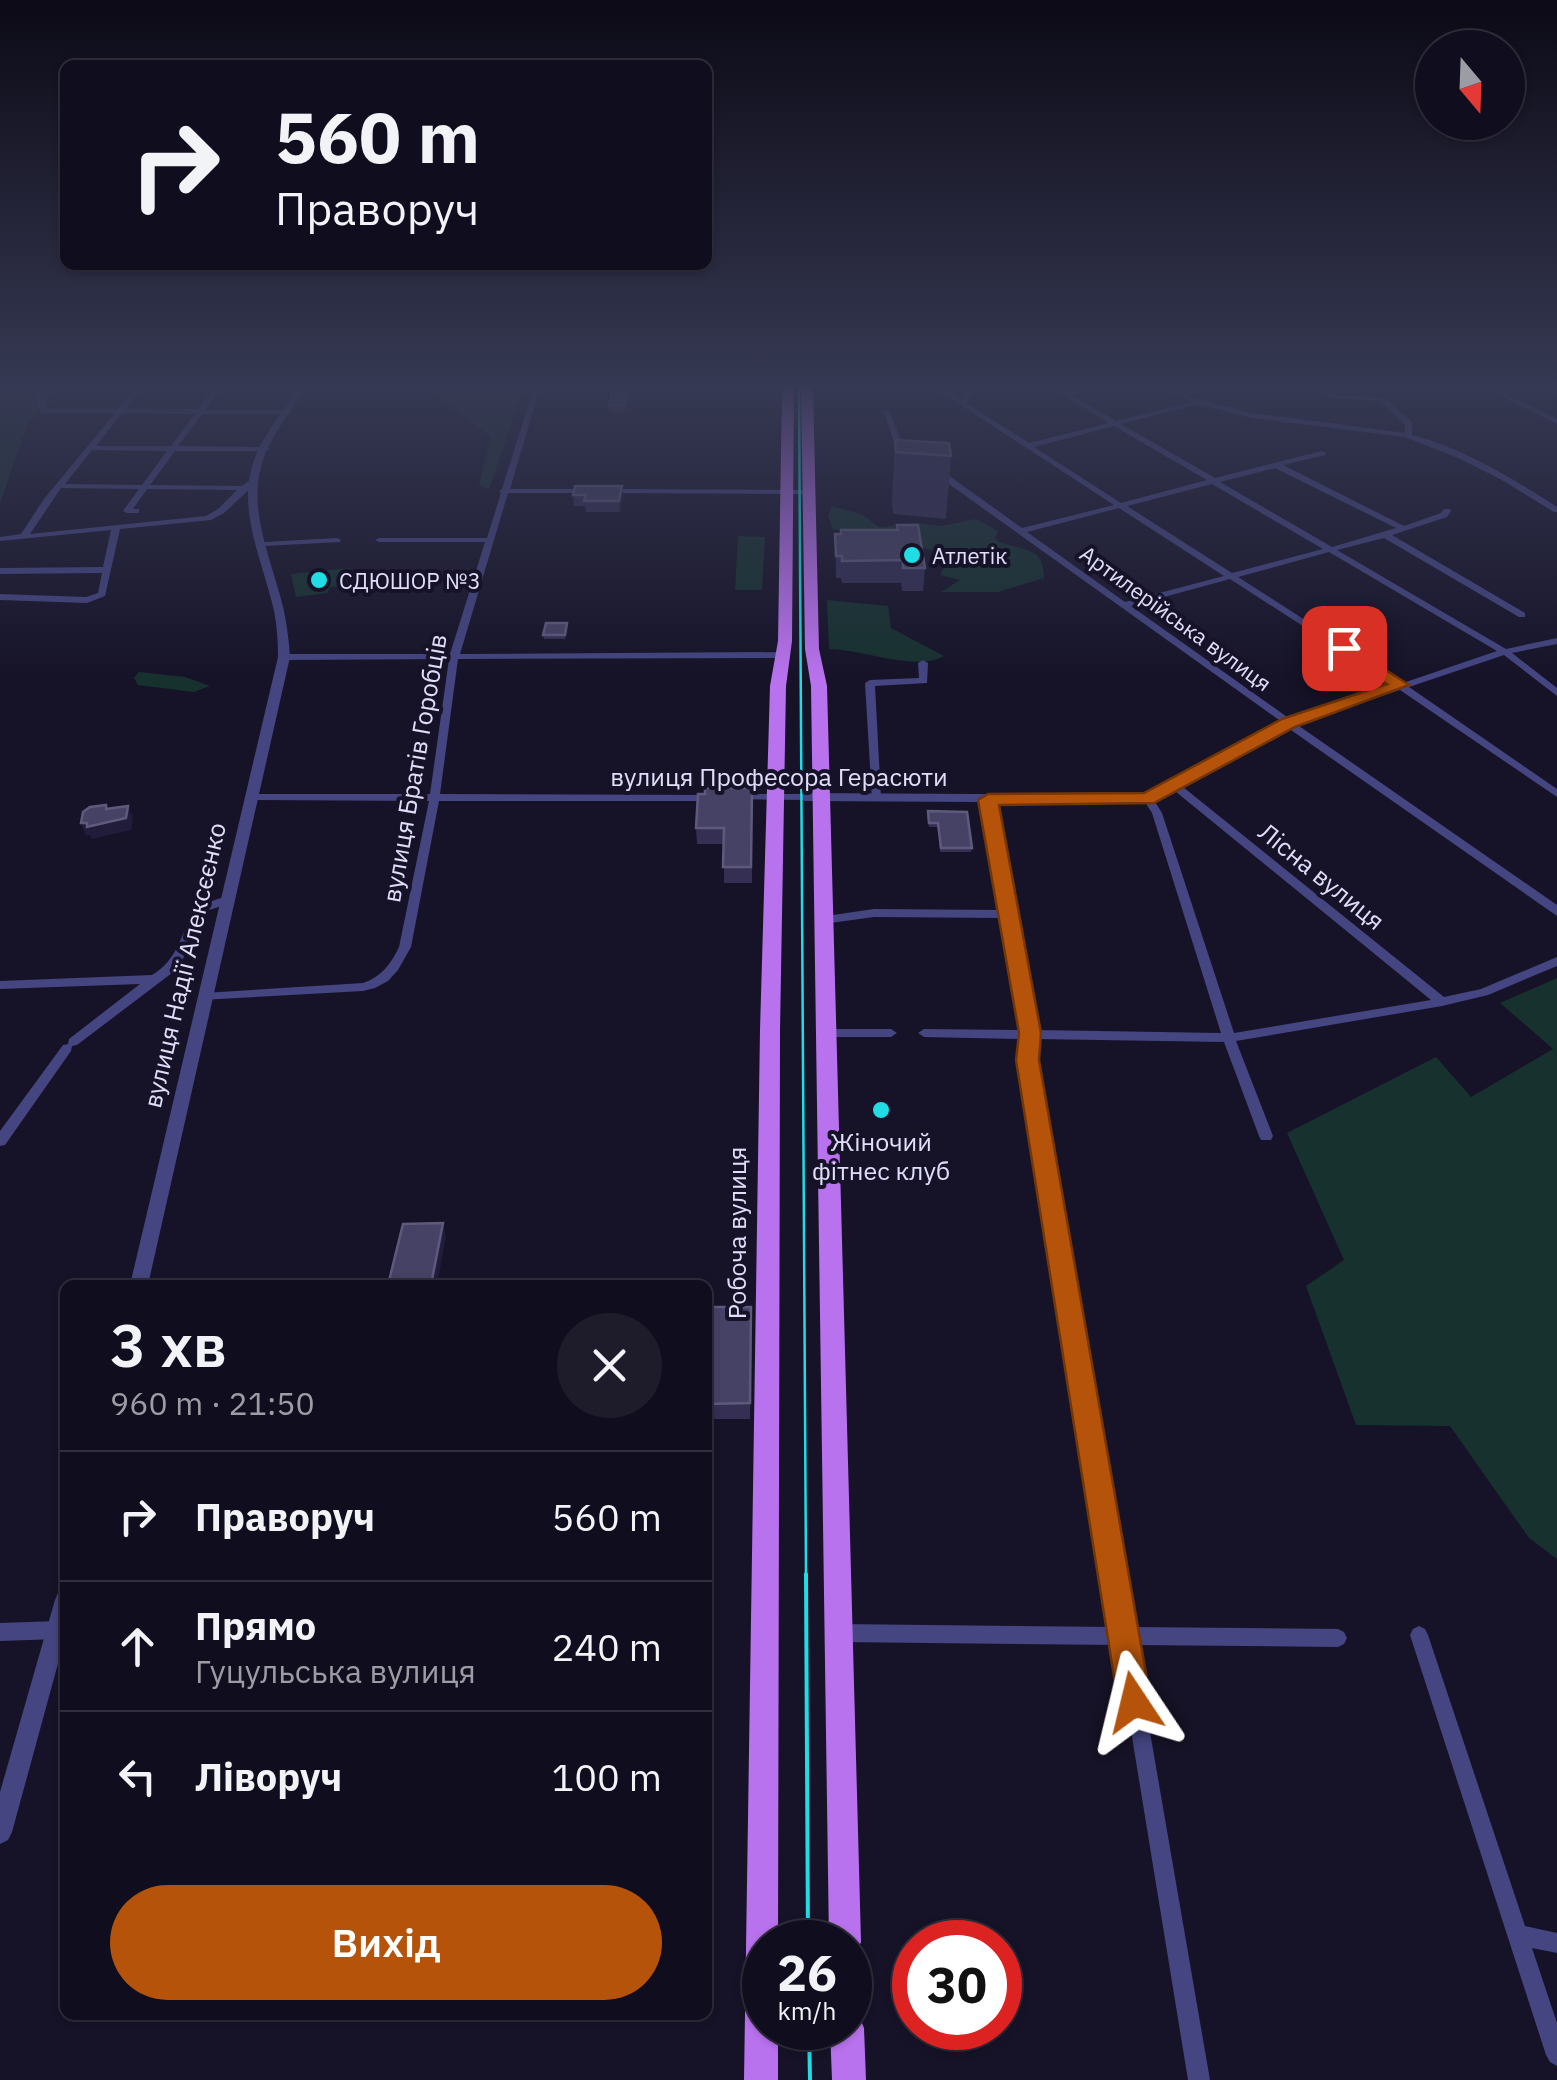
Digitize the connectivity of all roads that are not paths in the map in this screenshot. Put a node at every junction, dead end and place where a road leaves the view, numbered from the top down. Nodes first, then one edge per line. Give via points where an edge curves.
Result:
1 (148, 484) edge
2 (506, 484) edge
3 (796, 484) edge
4 (798, 484) edge
5 (954, 484) edge
6 (1090, 484) edge
7 (1206, 484) edge
8 (1218, 484) edge
9 (1314, 484) edge
10 (1512, 484) edge
11 (247, 485) junction
12 (60, 486) joint
13 (146, 487) junction
14 (504, 491) junction
15 (797, 492) junction
16 (1121, 505) junction
17 (1557, 510) edge
18 (1447, 511) dead end
19 (136, 512) dead end
20 (116, 527) junction
21 (1404, 529) junction
22 (1020, 531) junction
23 (24, 536) junction
24 (1385, 536) junction
25 (0, 539) edge
26 (337, 540) dead end
27 (379, 540) dead end
28 (488, 540) junction
29 (264, 544) junction
30 (1331, 550) junction
31 (108, 570) junction
32 (0, 571) edge
33 (1233, 575) junction
34 (0, 597) edge
35 (1124, 606) junction
36 (1522, 615) dead end
37 (1557, 641) edge
38 (1505, 652) junction
39 (284, 656) junction
40 (454, 656) junction
41 (784, 656) junction
42 (923, 663) dead end
43 (1400, 685) junction
44 (1557, 693) edge
45 (1289, 723) junction
46 (1174, 785) junction
47 (1557, 794) edge
48 (435, 796) junction
49 (250, 797) junction
50 (775, 797) junction
51 (812, 797) junction
52 (876, 798) junction
53 (1148, 799) junction
54 (988, 800) junction
55 (226, 900) junction
56 (1557, 912) edge
57 (1008, 914) junction
58 (823, 920) junction
59 (1557, 961) edge
60 (154, 979) junction
61 (0, 985) edge
62 (204, 997) junction
63 (1442, 1002) junction
64 (826, 1032) junction
65 (892, 1033) dead end
66 (924, 1033) dead end
67 (1030, 1033) junction
68 (1229, 1038) junction
69 (1266, 1136) dead end
70 (0, 1141) edge
71 (141, 1280) edge
72 (60, 1621) edge
73 (58, 1630) junction
74 (0, 1632) edge
75 (836, 1633) junction
76 (1419, 1634) dead end
77 (1123, 1636) junction
78 (1338, 1638) dead end
79 (0, 1832) edge
80 (844, 1920) edge
81 (1518, 1935) junction
82 (1557, 1942) edge
83 (848, 2050) edge
84 (1557, 2055) edge
85 (761, 2080) edge
86 (849, 2080) edge
87 (1198, 2080) edge

1 - 13 street
2 - 14 street, вулиця Братів Горобців
3 - 15 main road, Робоча вулиця
4 - 15 main road, Робоча вулиця
5 - 22 street, Артилерійська вулиця
6 - 16 street
7 - 16 street
8 - 30 street
9 - 21 street
10 - 17 street
11 - 13 street
11 - 20 street via 208,518
11 - 29 street, вулиця Надії Алексєєнко
12 - 13 street
12 - 23 street
13 - 19 street via 128,511
14 - 15 street
14 - 28 street, вулиця Братів Горобців
15 - 41 main road, Робоча вулиця
15 - 51 main road, Робоча вулиця via 819,686
16 - 22 street
16 - 33 street
18 - 21 street
20 - 23 street
20 - 31 street
21 - 24 street
22 - 35 street, Артилерійська вулиця
23 - 25 street
24 - 30 street
24 - 36 street
26 - 29 street
27 - 28 street
28 - 40 street, вулиця Братів Горобців
29 - 39 street, вулиця Надії Алексєєнко
30 - 33 street
30 - 38 street
31 - 32 street
31 - 34 street via 102,594 87,600
33 - 35 street
33 - 43 street
35 - 45 street, Артилерійська вулиця
37 - 38 street
38 - 43 street
38 - 44 street
39 - 40 street
39 - 49 street, вулиця Надії Алексєєнко
40 - 41 street
40 - 48 street, вулиця Братів Горобців
41 - 50 main road, Робоча вулиця
42 - 52 street via 924,681 870,684
43 - 45 street
43 - 47 street
45 - 46 street, вулиця Професора Герасюти
45 - 56 street, Артилерійська вулиця
46 - 53 street, вулиця Професора Герасюти
46 - 63 street, Лісна вулиця
48 - 49 street, вулиця Професора Герасюти
48 - 50 street, вулиця Професора Герасюти
48 - 62 street, вулиця Братів Горобців via 405,947 386,976 363,988
49 - 55 street, вулиця Надії Алексєєнко
50 - 51 street, вулиця Професора Герасюти
50 - 85 main road, Робоча вулиця
51 - 52 street, вулиця Професора Герасюти
51 - 58 main road, Робоча вулиця
52 - 54 street, вулиця Професора Герасюти
53 - 54 street, вулиця Професора Герасюти
53 - 68 street
54 - 57 street
55 - 60 street via 198,910 178,961
55 - 62 street, вулиця Надії Алексєєнко
57 - 58 street
57 - 67 street
58 - 64 main road, Робоча вулиця
59 - 63 street
60 - 61 street
60 - 70 street via 70,1045
62 - 71 street, вулиця Надії Алексєєнко
63 - 68 street
64 - 65 street
64 - 75 main road, Робоча вулиця
66 - 67 street
67 - 68 street
67 - 77 street via 1028,1060
68 - 69 street
72 - 73 street
73 - 74 street
73 - 79 street
75 - 77 street
75 - 80 main road, Робоча вулиця
76 - 81 street
77 - 78 street
77 - 87 street
81 - 82 street
81 - 84 street
83 - 86 main road

